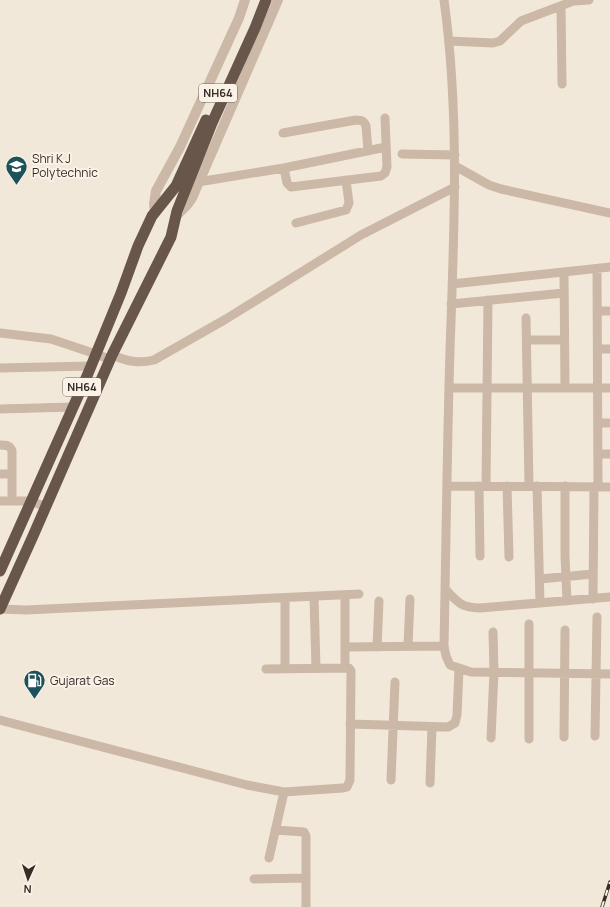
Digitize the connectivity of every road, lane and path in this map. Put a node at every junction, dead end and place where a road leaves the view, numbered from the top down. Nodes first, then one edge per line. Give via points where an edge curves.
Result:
1 (245, 0) edge
2 (259, 0) edge
3 (266, 0) edge
4 (278, 0) edge
5 (444, 0) edge
6 (575, 0) edge
7 (589, 0) edge
8 (561, 6) junction
9 (450, 41) junction
10 (562, 84) dead end
11 (384, 118) dead end
12 (283, 133) dead end
13 (386, 147) junction
14 (368, 151) junction
15 (402, 154) dead end
16 (455, 155) junction
17 (455, 166) junction
18 (284, 168) junction
19 (346, 180) junction
20 (198, 182) junction
21 (455, 187) junction
22 (181, 189) junction
23 (155, 212) junction
24 (610, 213) edge
25 (176, 216) junction
26 (296, 222) dead end
27 (610, 267) edge
28 (597, 269) junction
29 (564, 272) junction
30 (452, 284) junction
31 (564, 293) junction
32 (488, 300) junction
33 (451, 304) junction
34 (597, 311) junction
35 (610, 311) edge
36 (526, 318) dead end
37 (0, 333) edge
38 (527, 340) junction
39 (564, 340) junction
40 (598, 349) junction
41 (610, 349) edge
42 (96, 354) junction
43 (111, 357) junction
44 (91, 366) junction
45 (0, 368) edge
46 (449, 388) junction
47 (487, 388) junction
48 (527, 388) junction
49 (565, 388) junction
50 (598, 388) junction
51 (610, 388) edge
52 (73, 407) junction
53 (0, 409) edge
54 (598, 423) junction
55 (610, 423) edge
56 (0, 445) edge
57 (598, 454) junction
58 (610, 454) edge
59 (0, 474) edge
60 (11, 474) junction
61 (447, 486) junction
62 (482, 486) junction
63 (508, 486) junction
64 (533, 486) junction
65 (565, 486) junction
66 (596, 487) junction
67 (610, 487) edge
68 (0, 501) edge
69 (12, 501) junction
70 (31, 501) junction
71 (46, 507) junction
72 (480, 556) dead end
73 (509, 557) dead end
74 (0, 571) edge
75 (593, 574) junction
76 (566, 576) junction
77 (540, 579) junction
78 (445, 589) junction
79 (359, 594) dead end
80 (345, 595) junction
81 (314, 596) junction
82 (610, 597) edge
83 (285, 598) junction
84 (410, 599) dead end
85 (593, 599) junction
86 (379, 601) dead end
87 (567, 601) junction
88 (540, 603) junction
89 (0, 609) edge
90 (597, 618) dead end
91 (529, 624) dead end
92 (565, 630) dead end
93 (493, 632) dead end
94 (408, 646) junction
95 (444, 646) junction
96 (345, 647) junction
97 (377, 647) junction
98 (285, 668) junction
99 (316, 668) junction
100 (345, 668) junction
101 (266, 669) dead end
102 (459, 669) junction
103 (494, 672) junction
104 (530, 672) junction
105 (565, 673) junction
106 (595, 674) junction
107 (610, 674) edge
108 (395, 682) dead end
109 (0, 720) edge
110 (350, 724) junction
111 (393, 725) junction
112 (432, 727) junction
113 (595, 736) dead end
114 (564, 737) dead end
115 (492, 738) dead end
116 (529, 739) dead end
117 (391, 780) dead end
118 (430, 783) dead end
119 (284, 792) junction
120 (275, 830) junction
121 (269, 858) dead end
122 (306, 878) junction
123 (254, 879) dead end
124 (306, 907) edge

1 - 23 street via 180,147 156,191
2 - 22 highway, NH64
3 - 22 highway, NH64 via 256,28
4 - 20 street, NH64
5 - 9 street
6 - 7 street
6 - 8 street
8 - 9 street via 522,21 500,41
8 - 10 street
9 - 16 street
11 - 13 street
12 - 14 street via 361,120 366,126
13 - 14 street
13 - 19 street via 385,173 381,176
14 - 18 street
15 - 16 street
16 - 17 street
17 - 21 street
17 - 24 street via 501,189
18 - 19 street via 287,183 291,187
18 - 20 street
19 - 26 street via 349,203 346,210
20 - 25 street, NH64 via 187,206
21 - 30 street
21 - 43 street via 361,235 226,319 154,360 146,363 130,362
22 - 23 highway, NH64
22 - 25 highway, NH64
23 - 42 highway, NH64 via 138,246
25 - 43 highway, NH64 via 171,236
27 - 28 street
28 - 29 street
28 - 34 street
29 - 30 street
29 - 31 street
30 - 33 street
31 - 32 street
31 - 39 street
32 - 33 street
32 - 47 street
33 - 46 street
34 - 35 street
34 - 40 street
36 - 38 street
37 - 42 street via 51,339
38 - 39 street
38 - 48 street
39 - 49 street
40 - 41 street
40 - 50 street
42 - 43 street
42 - 44 highway, NH64
43 - 71 highway, NH64
44 - 45 street
44 - 52 highway, NH64
46 - 47 street
46 - 61 street
47 - 48 street
47 - 62 street
48 - 49 street
48 - 64 street
49 - 50 street
50 - 51 street
50 - 54 street
52 - 53 street
52 - 70 highway, NH64
54 - 55 street
54 - 57 street
56 - 60 street via 10,447
57 - 58 street
57 - 66 street
59 - 60 street
60 - 69 street
61 - 62 street
61 - 78 street
62 - 63 street
62 - 72 street
63 - 64 street
63 - 73 street
64 - 65 street
64 - 77 street
65 - 66 street
65 - 76 street
66 - 67 street
66 - 75 street
68 - 69 street
69 - 70 street
70 - 71 street
70 - 74 highway, NH64
71 - 89 highway, NH64
75 - 76 street
75 - 85 street
76 - 77 street
76 - 87 street
77 - 88 street
78 - 88 street via 459,604 468,608
78 - 95 street
79 - 80 street
80 - 81 street
80 - 96 street
81 - 83 street
81 - 99 street
82 - 85 street
83 - 89 street via 26,610
83 - 98 street
84 - 94 street
85 - 87 street
86 - 97 street
87 - 88 street
90 - 106 street
91 - 104 street
92 - 105 street
93 - 103 street
94 - 95 street
94 - 97 street
95 - 102 street via 450,665
96 - 97 street
96 - 100 street
98 - 99 street
98 - 101 street
99 - 100 street
100 - 110 street via 351,671
102 - 103 street
102 - 112 street via 455,724 448,727
103 - 104 street
103 - 115 street
104 - 105 street
104 - 116 street
105 - 106 street
105 - 114 street
106 - 107 street
106 - 113 street
108 - 111 street
109 - 119 street via 247,785
110 - 111 street
110 - 119 street via 350,780 347,787
111 - 112 street
111 - 117 street
112 - 118 street
119 - 120 street
120 - 121 street
120 - 122 street via 304,832
122 - 123 street
122 - 124 street

